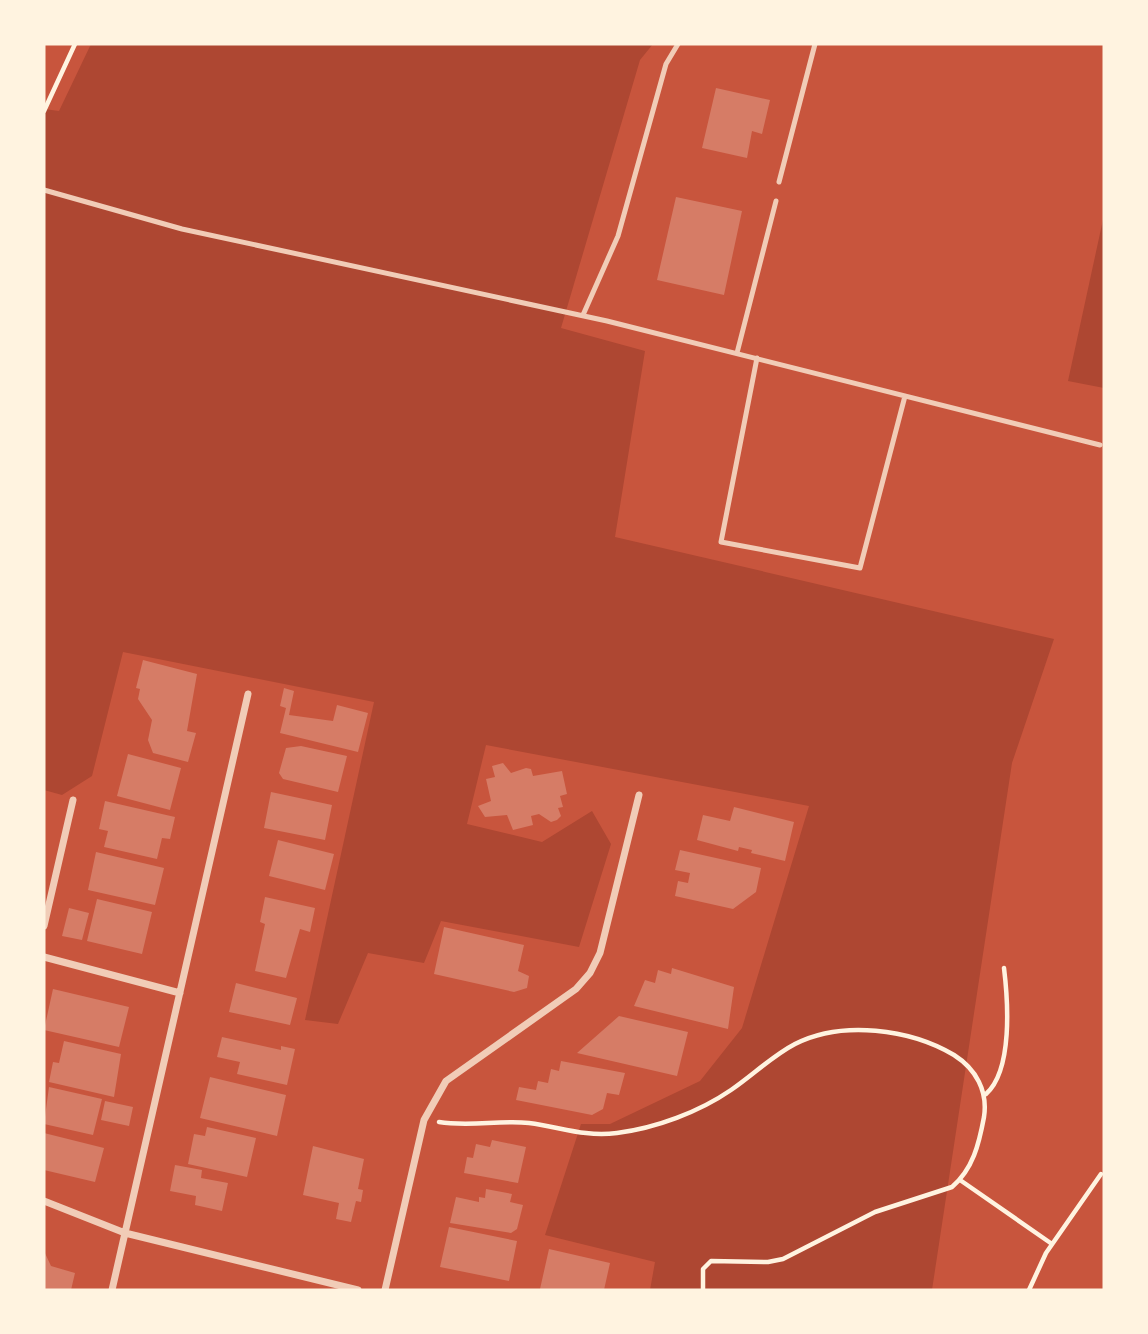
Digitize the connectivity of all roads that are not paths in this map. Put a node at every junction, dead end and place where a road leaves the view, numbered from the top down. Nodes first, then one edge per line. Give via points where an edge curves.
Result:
1 (678, 44) edge
2 (815, 44) edge
3 (779, 183) dead end
4 (44, 190) edge
5 (776, 201) dead end
6 (583, 315) junction
7 (737, 353) junction
8 (757, 358) junction
9 (905, 396) junction
10 (1100, 445) dead end
11 (248, 694) dead end
12 (639, 795) dead end
13 (73, 800) dead end
14 (44, 926) edge
15 (44, 957) edge
16 (180, 993) junction
17 (44, 1201) edge
18 (125, 1233) junction
19 (112, 1290) edge
20 (358, 1290) edge
21 (385, 1290) edge

1 - 6 lane via 666,64 618,236
2 - 3 lane
4 - 6 lane via 182,229
5 - 7 lane
6 - 7 lane
7 - 8 lane
8 - 9 lane
8 - 9 lane via 721,542 860,568
9 - 10 lane
11 - 16 street
12 - 21 street via 600,953 590,974 576,989 446,1081 424,1120
13 - 14 street
15 - 16 street
16 - 18 street
17 - 18 street
18 - 19 street
18 - 20 street

